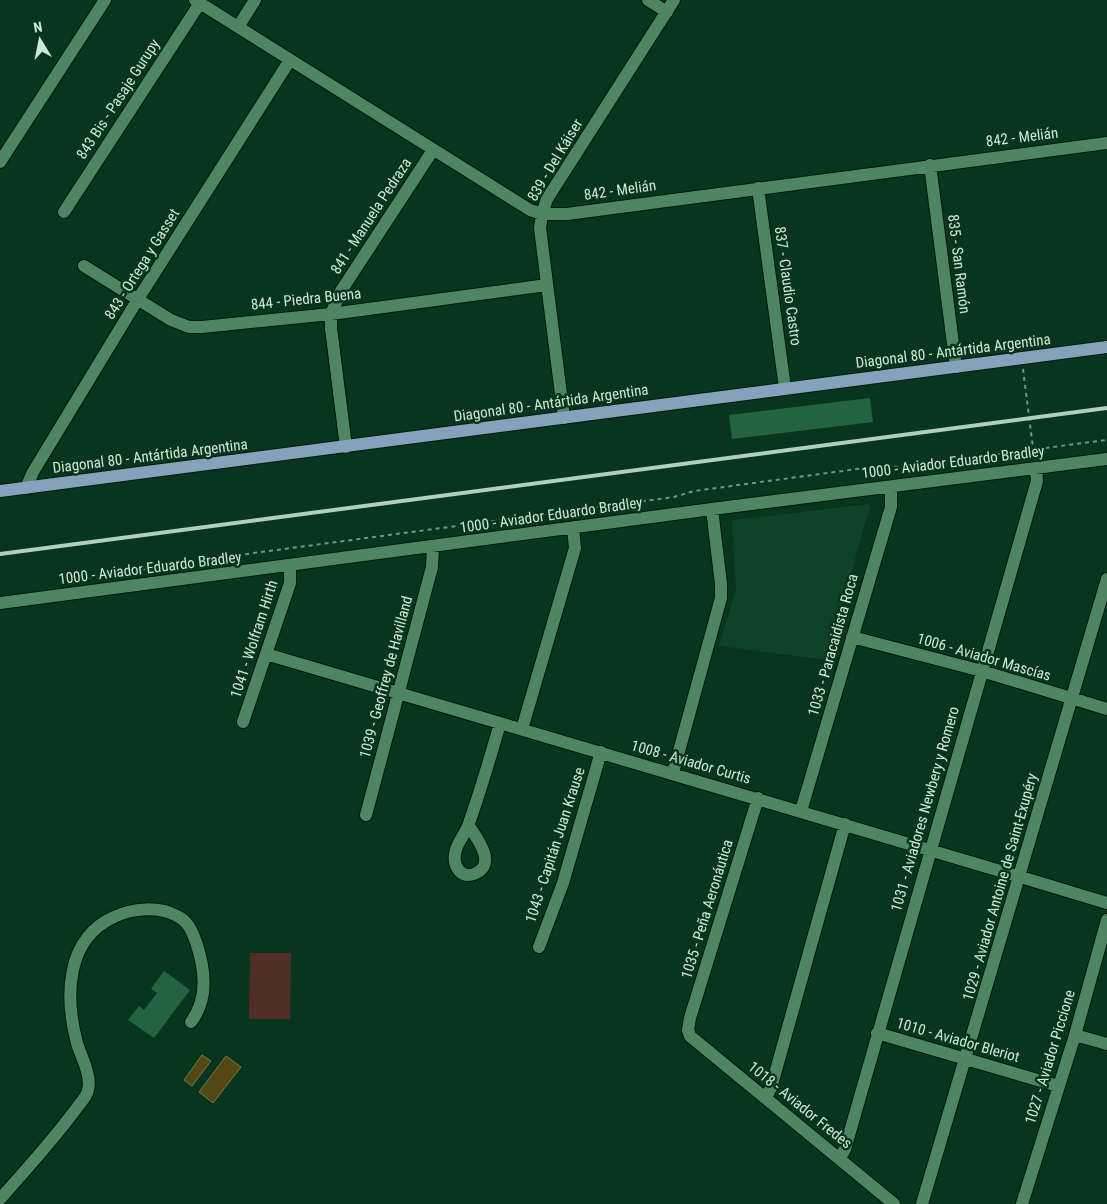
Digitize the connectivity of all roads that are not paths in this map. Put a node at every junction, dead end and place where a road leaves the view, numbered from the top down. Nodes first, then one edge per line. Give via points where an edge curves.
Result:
1 (105, 0) edge
2 (255, 0) edge
3 (648, 0) edge
4 (674, 0) edge
5 (198, 1) edge
6 (667, 12) junction
7 (238, 27) junction
8 (290, 60) junction
9 (5, 142) edge
10 (1107, 142) edge
11 (433, 150) junction
12 (0, 162) edge
13 (930, 165) junction
14 (758, 188) junction
15 (64, 212) dead end
16 (542, 214) junction
17 (84, 266) dead end
18 (547, 285) junction
19 (138, 299) junction
20 (332, 314) junction
21 (1107, 347) edge
22 (956, 367) junction
23 (785, 388) junction
24 (564, 418) junction
25 (346, 447) junction
26 (1107, 459) edge
27 (1036, 468) junction
28 (891, 487) junction
29 (26, 488) junction
30 (0, 492) edge
31 (712, 509) junction
32 (573, 528) junction
33 (433, 547) junction
34 (290, 566) junction
35 (1107, 579) edge
36 (0, 603) edge
37 (852, 637) junction
38 (266, 654) junction
39 (982, 671) junction
40 (398, 693) junction
41 (1073, 699) junction
42 (1107, 709) edge
43 (243, 722) dead end
44 (500, 724) junction
45 (522, 729) junction
46 (601, 752) junction
47 (673, 772) junction
48 (758, 798) junction
49 (801, 811) junction
50 (366, 815) dead end
51 (845, 824) junction
52 (469, 826) dead end
53 (930, 850) junction
54 (1020, 877) junction
55 (1107, 903) edge
56 (1107, 920) edge
57 (539, 947) dead end
58 (191, 1022) dead end
59 (688, 1030) joint
60 (877, 1033) junction
61 (1075, 1035) junction
62 (1107, 1044) edge
63 (966, 1060) junction
64 (1058, 1086) junction
65 (766, 1097) junction
66 (840, 1158) junction
67 (0, 1199) edge
68 (894, 1204) edge
69 (922, 1204) edge
70 (1022, 1204) edge

1 - 9 street
2 - 7 street
3 - 6 street
4 - 6 street, 839 - Del Káiser
5 - 7 street, 842 - Melián
5 - 15 street, 843 Bis - Pasaje Gurupy
6 - 16 street, 839 - Del Káiser via 547,199
7 - 8 street, 842 - Melián
8 - 11 street, 842 - Melián
8 - 19 street, 843 - Ortega y Gasset
9 - 12 street
10 - 13 street, 842 - Melián
11 - 16 street, 842 - Melián via 530,210
11 - 20 street, 841 - Manuela Pedraza via 341,291
13 - 14 street, 842 - Melián
13 - 22 street, 835 - San Ramón
14 - 16 street, 842 - Melián via 567,214
14 - 23 street, 837 - Claudio Castro
16 - 18 street, 839 - Del Káiser via 540,228
17 - 19 street, 844 - Piedra Buena
18 - 20 street, 844 - Piedra Buena
18 - 24 street, 839 - Del Káiser
19 - 20 street, 844 - Piedra Buena via 171,320 189,327
19 - 29 street, 843 - Ortega y Gasset
20 - 25 street, 841 - Manuela Pedraza
21 - 22 main road, Diagonal 80 - Antártida Argentina
22 - 23 main road, Diagonal 80 - Antártida Argentina
23 - 24 main road, Diagonal 80 - Antártida Argentina
24 - 25 main road, Diagonal 80 - Antártida Argentina
25 - 29 main road, Diagonal 80 - Antártida Argentina
26 - 27 street, 1000 - Aviador Eduardo Bradley
27 - 28 street, 1000 - Aviador Eduardo Bradley
27 - 39 street, 1031 - Aviadores Newbery y Romero via 1037,481
28 - 31 street, 1000 - Aviador Eduardo Bradley
28 - 37 street, 1033 - Paracaidista Roca via 891,507
29 - 30 main road, Diagonal 80 - Antártida Argentina
31 - 32 street, 1000 - Aviador Eduardo Bradley
31 - 47 street via 721,598
32 - 33 street, 1000 - Aviador Eduardo Bradley
32 - 45 street via 575,548
33 - 34 street, 1000 - Aviador Eduardo Bradley
33 - 40 street, 1039 - Geoffrey de Havilland via 432,567
34 - 36 street, 1000 - Aviador Eduardo Bradley
34 - 38 street, 1041 - Wolfram Hirth via 290,582
35 - 41 street, 1029 - Aviador Antoine de Saint-Exupéry
37 - 39 street, 1006 - Aviador Mascías
37 - 49 street, 1033 - Paracaidista Roca
38 - 40 street, 1008 - Aviador Curtis
38 - 43 street, 1041 - Wolfram Hirth
39 - 41 street, 1006 - Aviador Mascías
39 - 53 street, 1031 - Aviadores Newbery y Romero
40 - 44 street, 1008 - Aviador Curtis
40 - 50 street, 1039 - Geoffrey de Havilland
41 - 42 street, 1006 - Aviador Mascías
41 - 54 street, 1029 - Aviador Antoine de Saint-Exupéry
44 - 45 street, 1008 - Aviador Curtis
44 - 52 street
45 - 46 street, 1008 - Aviador Curtis
46 - 47 street, 1008 - Aviador Curtis
46 - 57 street, 1043 - Capitán Juan Krause via 563,883
47 - 48 street, 1008 - Aviador Curtis
48 - 49 street, 1008 - Aviador Curtis
48 - 59 street, 1035 - Peña Aeronáutica
49 - 51 street, 1008 - Aviador Curtis
51 - 53 street, 1008 - Aviador Curtis
51 - 65 street
53 - 54 street, 1008 - Aviador Curtis
53 - 60 street, 1031 - Aviadores Newbery y Romero
54 - 55 street, 1008 - Aviador Curtis
54 - 63 street, 1029 - Aviador Antoine de Saint-Exupéry
56 - 61 street, 1027 - Aviador Piccione
58 - 67 street via 201,1005 204,970 192,932 181,918 160,910 129,912 115,916 90,933 77,953 70,982 73,1023 89,1082 87,1094
59 - 65 street, 1018 - Aviador Fredes via 692,1038
60 - 63 street, 1010 - Aviador Bleriot
60 - 66 street, 1031 - Aviadores Newbery y Romero
61 - 62 street
61 - 64 street, 1027 - Aviador Piccione
63 - 64 street, 1010 - Aviador Bleriot
63 - 69 street, 1029 - Aviador Antoine de Saint-Exupéry
64 - 70 street, 1027 - Aviador Piccione
65 - 66 street, 1018 - Aviador Fredes
66 - 68 street, 1018 - Aviador Fredes

